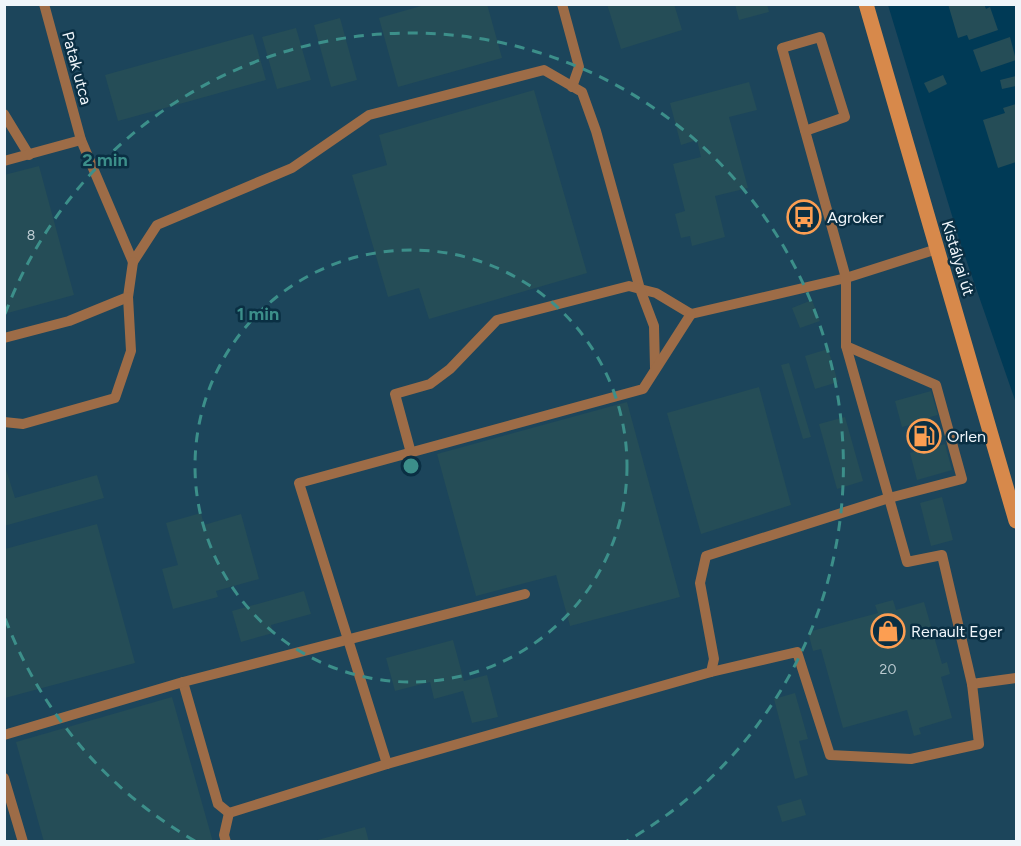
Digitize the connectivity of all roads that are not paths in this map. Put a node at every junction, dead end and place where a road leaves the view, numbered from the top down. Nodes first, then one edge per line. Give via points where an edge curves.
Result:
1 (44, 4) edge
2 (562, 4) edge
3 (866, 4) edge
4 (573, 87) junction
5 (4, 114) edge
6 (805, 131) junction
7 (81, 140) junction
8 (29, 155) junction
9 (4, 161) edge
10 (937, 249) junction
11 (133, 262) junction
12 (846, 278) junction
13 (640, 289) junction
14 (128, 297) junction
15 (691, 314) junction
16 (4, 338) edge
17 (846, 346) junction
18 (656, 369) junction
19 (4, 422) edge
20 (411, 453) junction
21 (889, 498) junction
22 (1017, 522) edge
23 (525, 594) dead end
24 (349, 641) junction
25 (711, 672) junction
26 (1017, 678) edge
27 (183, 682) junction
28 (972, 684) junction
29 (4, 735) edge
30 (387, 764) junction
31 (4, 778) edge
32 (229, 813) junction
33 (23, 842) edge
34 (226, 842) edge

1 - 7 lane, Patak utca
2 - 4 lane via 579,67
3 - 10 main road, Kistályai út
4 - 11 lane via 544,70 369,115 292,168 157,225
4 - 13 lane via 582,92 596,131
5 - 8 lane
6 - 6 lane via 782,48 820,37 845,117
6 - 12 lane
7 - 8 lane
7 - 11 lane, Patak utca
8 - 9 lane
10 - 12 lane
10 - 22 main road, Kistályai út
11 - 14 lane
12 - 15 lane
12 - 17 lane
13 - 15 lane via 656,293
13 - 18 lane via 654,326
13 - 20 lane via 629,286 496,320 479,342 444,374 430,384 395,394
14 - 16 lane via 69,321
14 - 19 lane via 130,351 115,398 23,424
15 - 18 lane
17 - 21 lane
17 - 21 lane via 936,385 962,480
18 - 20 lane via 643,389
20 - 24 lane via 299,483
21 - 25 lane via 706,556 700,583 714,659
21 - 28 lane via 907,562 942,555
23 - 24 lane
24 - 27 lane
24 - 30 lane
25 - 28 lane via 797,652 830,755 911,759 979,744
25 - 30 lane
26 - 28 lane
27 - 29 lane
27 - 32 lane via 218,804
30 - 32 lane
31 - 33 lane
32 - 34 lane

